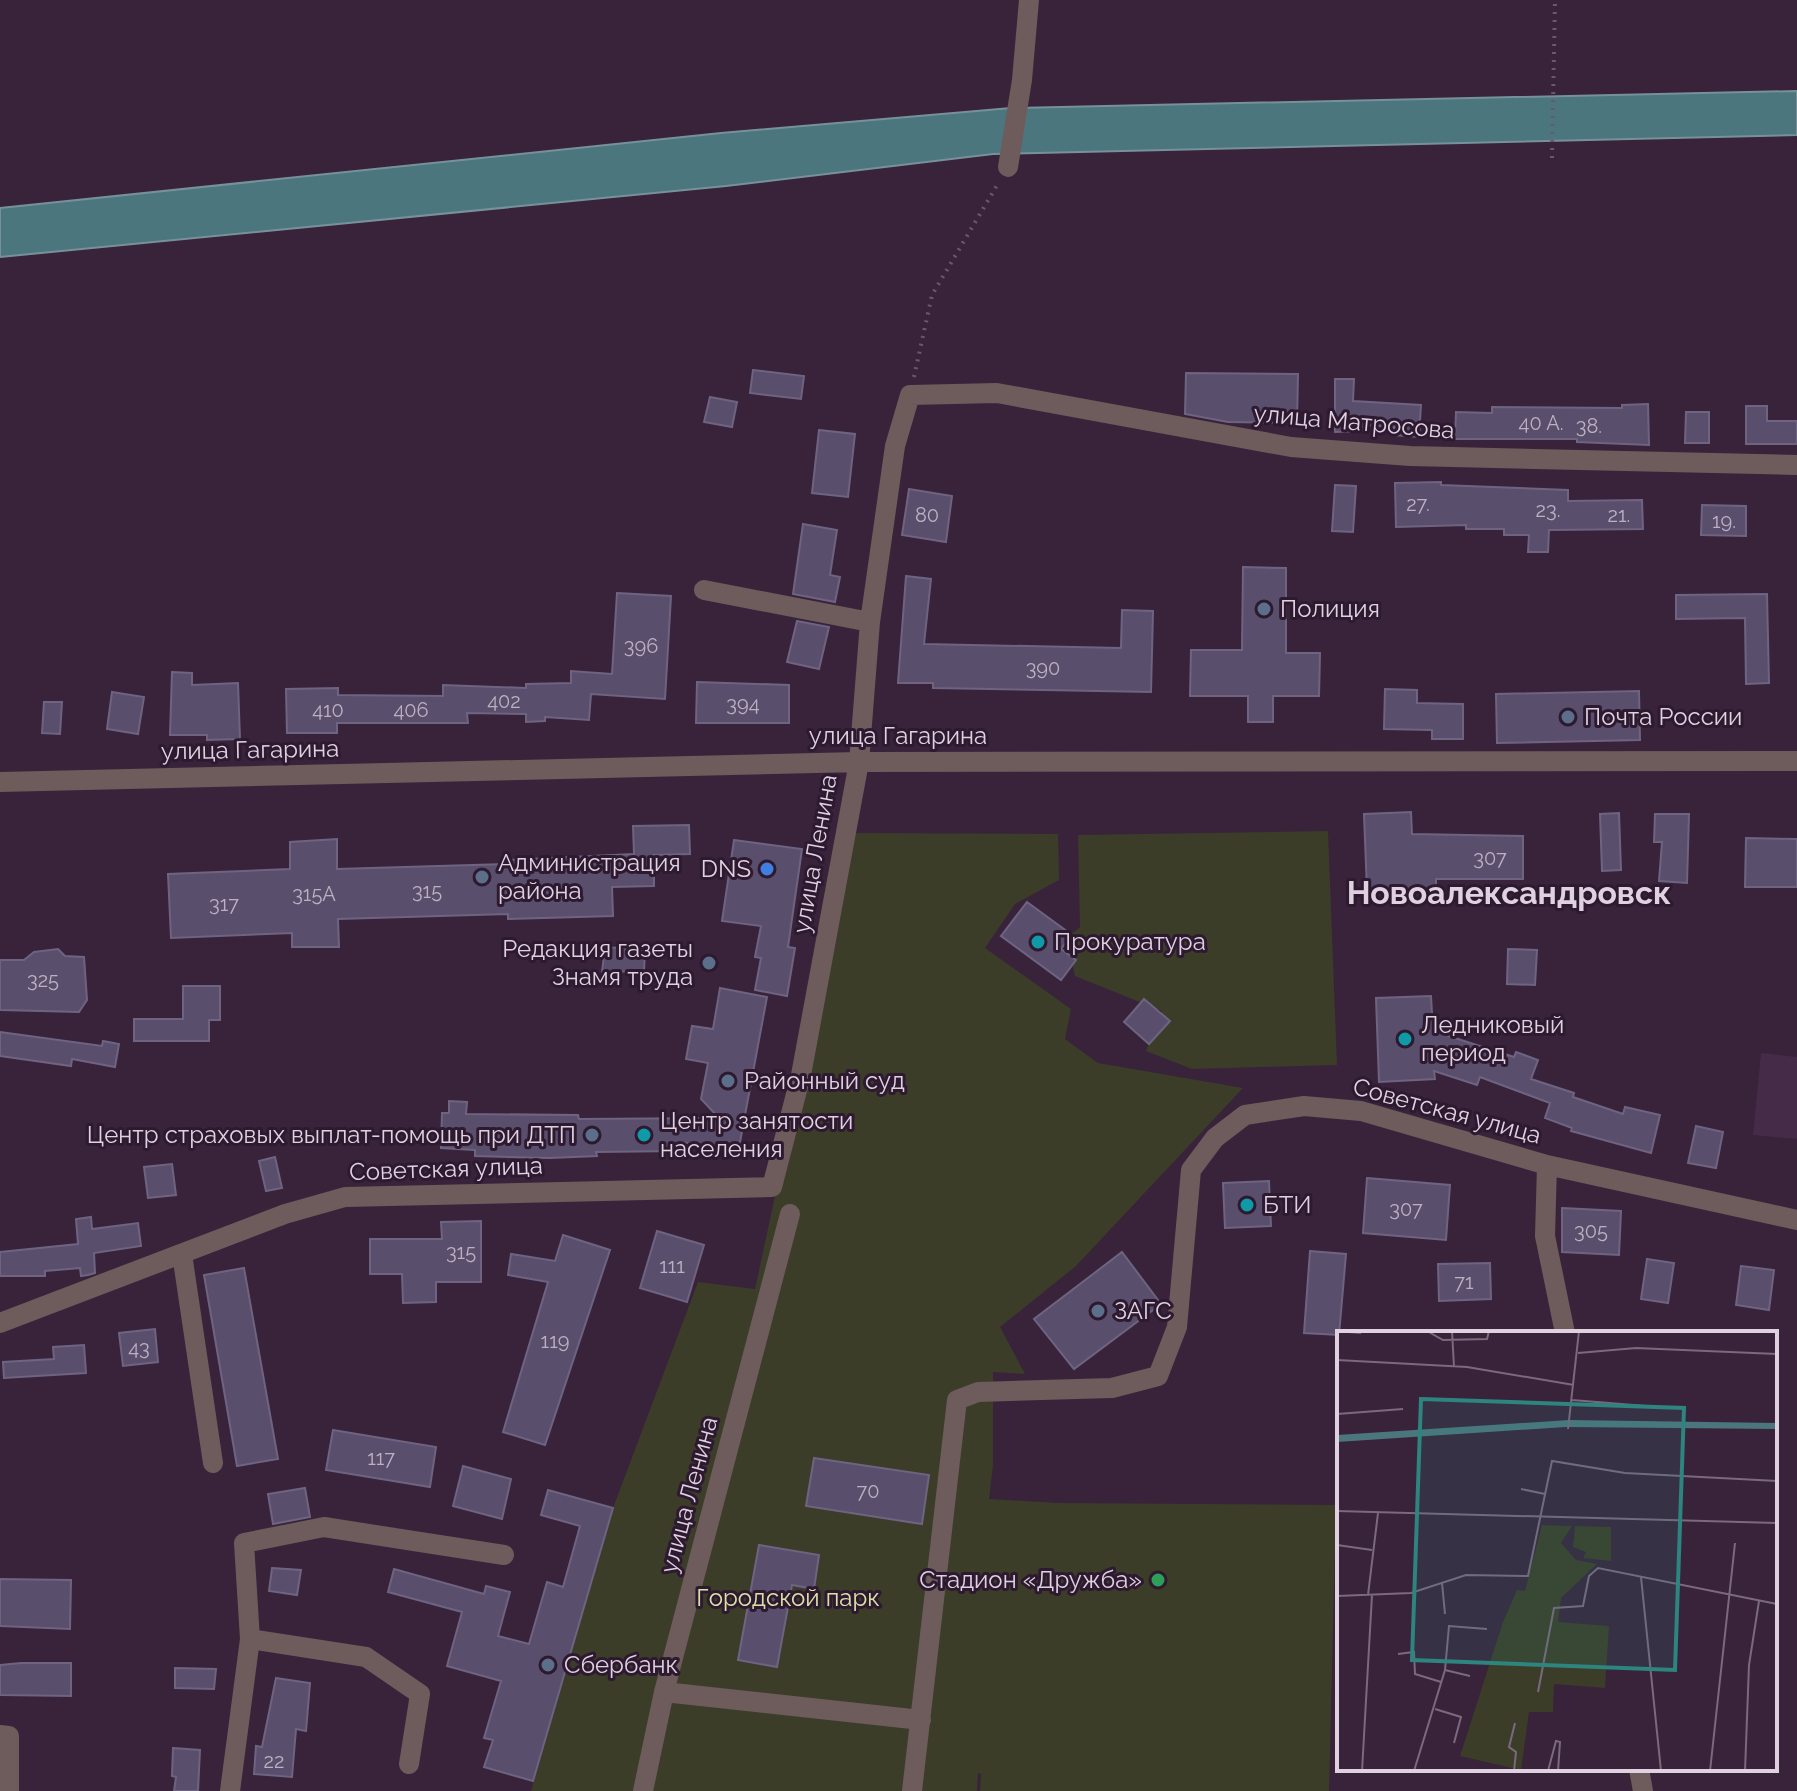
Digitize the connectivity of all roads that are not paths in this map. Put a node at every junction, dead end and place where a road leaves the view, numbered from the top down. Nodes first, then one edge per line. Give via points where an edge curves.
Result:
1 (1029, 0) edge
2 (1008, 167) road end
3 (910, 395) joint
4 (1797, 465) edge
5 (704, 590) dead end
6 (870, 622) junction
7 (1797, 761) edge
8 (859, 762) junction
9 (0, 782) edge
10 (1547, 1165) junction
11 (772, 1187) joint
12 (790, 1214) dead end
13 (1797, 1220) edge
14 (182, 1254) junction
15 (0, 1323) edge
16 (1565, 1331) edge
17 (213, 1463) dead end
18 (504, 1555) dead end
19 (250, 1639) junction
20 (664, 1692) junction
21 (921, 1720) junction
22 (0, 1735) edge
23 (409, 1764) dead end
24 (1639, 1771) edge
25 (9, 1791) edge
26 (230, 1791) edge
27 (643, 1791) edge
28 (912, 1791) edge
29 (1643, 1791) edge

1 - 2 street
3 - 4 street, улица Матросова via 997,393 1291,447 1410,456
3 - 6 street, улица Ленина via 895,446
5 - 6 street
6 - 8 street, улица Ленина
7 - 8 street, улица Гагарина
8 - 9 street, улица Гагарина
8 - 11 street, улица Ленина via 801,1075
10 - 13 street, Советская улица
10 - 16 street via 1545,1236
10 - 21 street, Советская улица via 1361,1111 1304,1106 1245,1115 1215,1138 1191,1170 1177,1327 1158,1376 1112,1388 978,1392 957,1400
11 - 14 street, Советская улица via 345,1197
12 - 20 street, улица Ленина
14 - 15 street, Советская улица
14 - 17 street
18 - 19 street via 324,1527 244,1543
19 - 23 street via 366,1657 420,1694
19 - 26 street
20 - 21 street
20 - 27 street, улица Ленина
21 - 28 street, Советская улица
22 - 25 street via 9,1736
24 - 29 street

